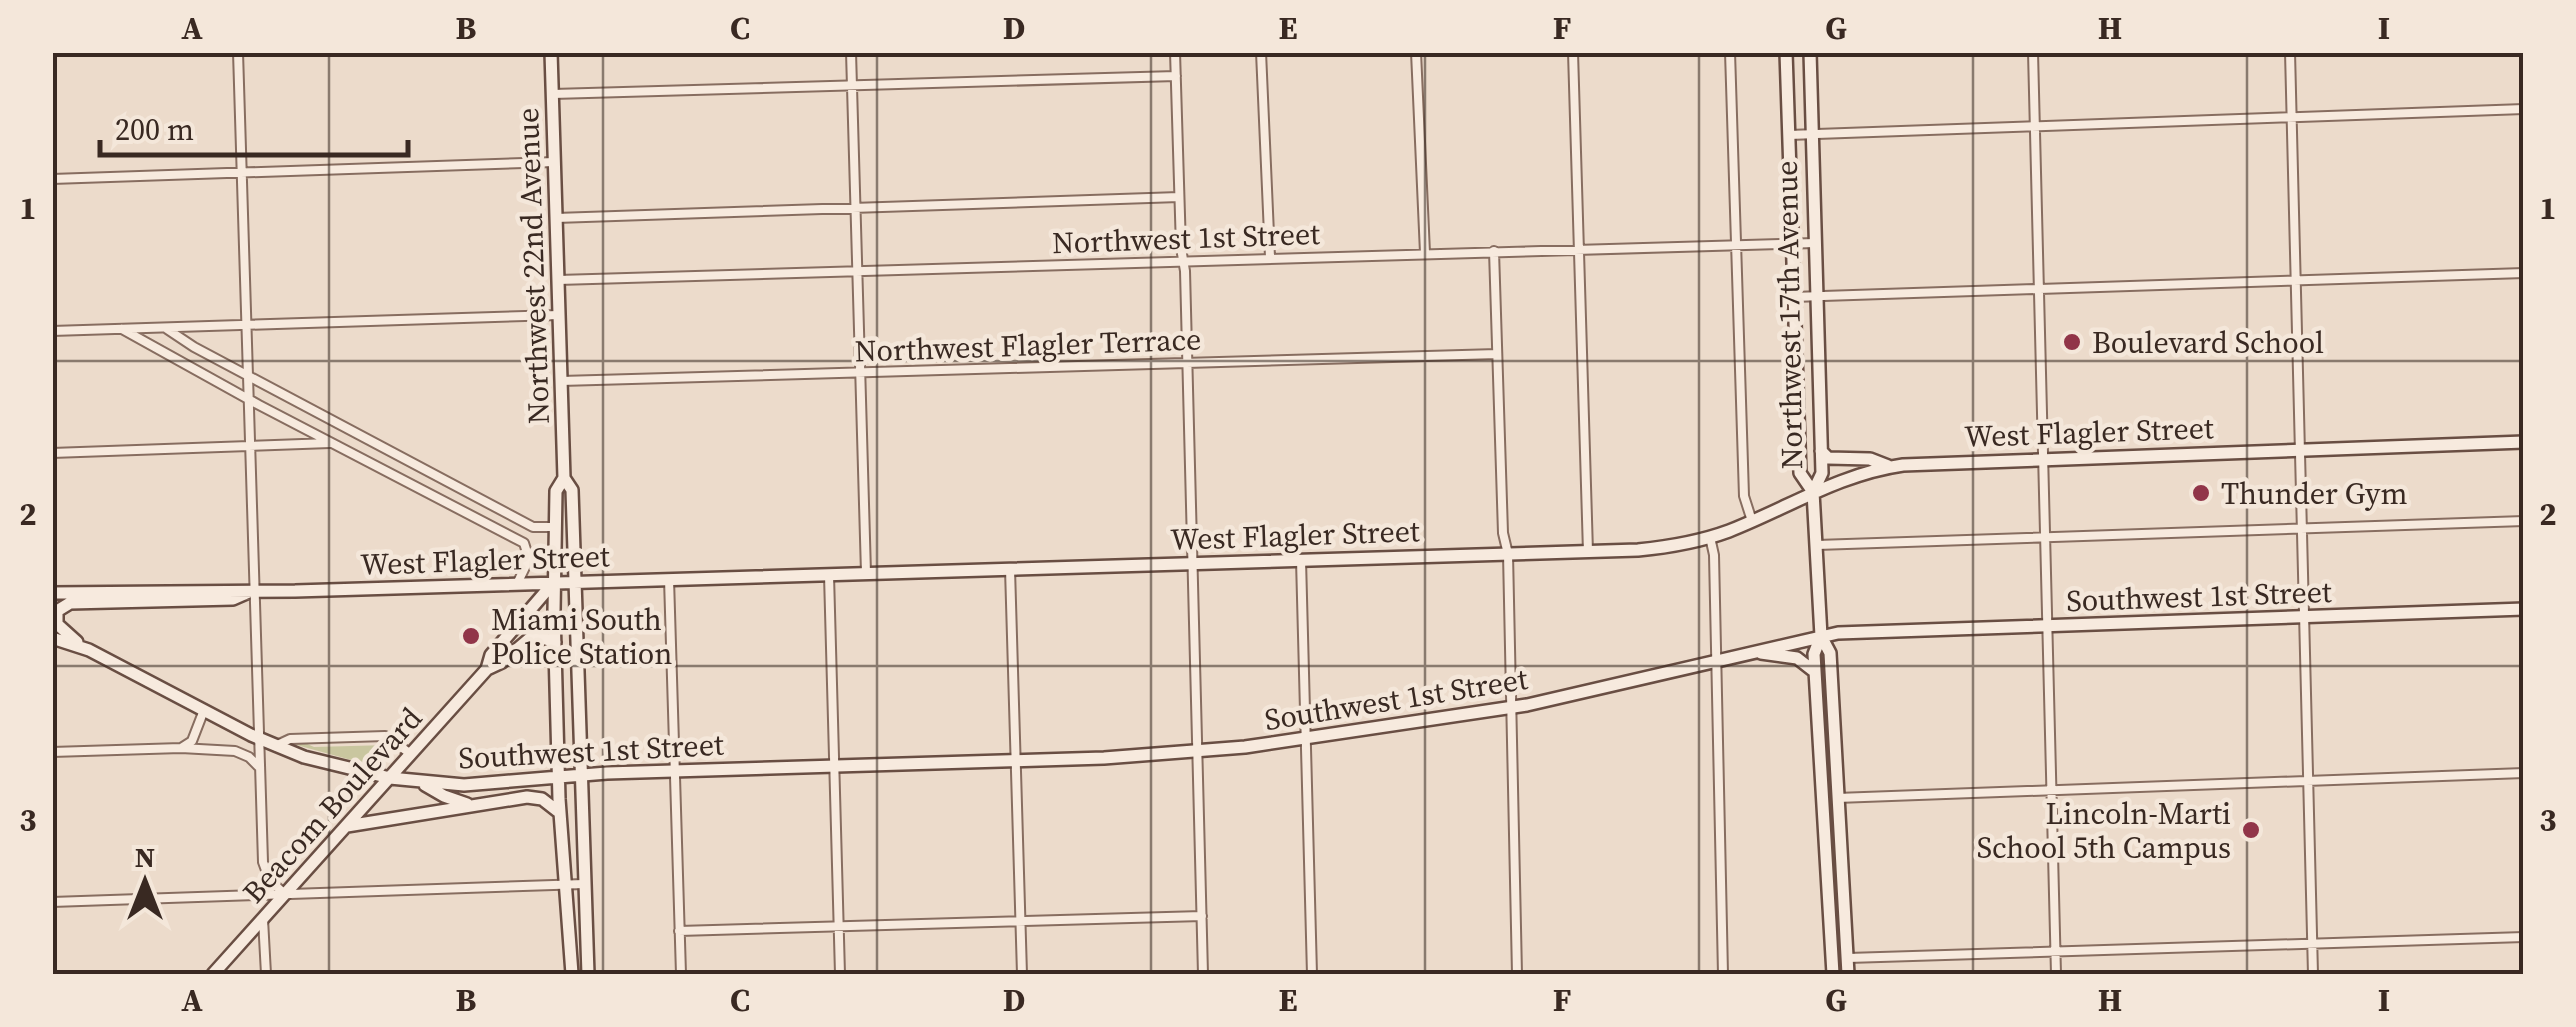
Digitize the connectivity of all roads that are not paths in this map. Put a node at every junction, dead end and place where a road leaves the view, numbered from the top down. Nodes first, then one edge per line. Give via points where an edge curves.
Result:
1 (238, 52) edge
2 (551, 52) edge
3 (850, 52) edge
4 (1175, 52) edge
5 (1261, 52) edge
6 (1416, 52) edge
7 (1573, 52) edge
8 (1730, 52) edge
9 (1786, 52) edge
10 (1810, 52) edge
11 (2033, 52) edge
12 (2290, 52) edge
13 (1176, 76) junction
14 (852, 86) junction
15 (552, 94) junction
16 (2524, 110) edge
17 (2292, 118) junction
18 (2035, 126) junction
19 (1812, 134) junction
20 (1789, 135) junction
21 (554, 162) junction
22 (242, 173) junction
23 (52, 180) edge
24 (1179, 197) junction
25 (856, 209) junction
26 (556, 218) junction
27 (1816, 243) junction
28 (1736, 244) junction
29 (1792, 244) junction
30 (1579, 250) junction
31 (1494, 251) junction
32 (1424, 253) junction
33 (1270, 257) junction
34 (1183, 260) junction
35 (857, 271) junction
36 (2524, 273) edge
37 (558, 280) junction
38 (2295, 281) junction
39 (2039, 290) junction
40 (1818, 296) junction
41 (1793, 297) junction
42 (559, 315) junction
43 (246, 325) junction
44 (164, 327) junction
45 (122, 328) junction
46 (52, 331) edge
47 (1497, 354) junction
48 (1187, 363) junction
49 (860, 372) junction
50 (248, 375) junction
51 (560, 381) junction
52 (249, 399) junction
53 (2524, 442) edge
54 (334, 443) junction
55 (250, 446) junction
56 (2300, 450) junction
57 (1821, 452) junction
58 (52, 453) edge
59 (2044, 458) junction
60 (1890, 466) junction
61 (564, 478) junction
62 (1812, 492) junction
63 (1752, 521) junction
64 (2524, 521) edge
65 (556, 527) junction
66 (2301, 528) junction
67 (1710, 537) junction
68 (2045, 537) junction
69 (1817, 545) junction
70 (1588, 552) junction
71 (1508, 554) junction
72 (1301, 560) junction
73 (1192, 563) junction
74 (1010, 569) junction
75 (866, 573) junction
76 (828, 575) junction
77 (669, 580) junction
78 (554, 582) junction
79 (575, 582) junction
80 (517, 584) junction
81 (254, 590) junction
82 (52, 593) edge
83 (2524, 610) edge
84 (2304, 617) junction
85 (2047, 626) junction
86 (1821, 636) junction
87 (52, 638) edge
88 (555, 642) junction
89 (89, 650) junction
90 (1757, 652) junction
91 (1716, 663) junction
92 (487, 669) junction
93 (1815, 672) junction
94 (1511, 708) junction
95 (204, 710) junction
96 (258, 738) junction
97 (1307, 739) junction
98 (275, 746) junction
99 (182, 748) junction
100 (52, 752) edge
101 (1196, 752) junction
102 (411, 754) junction
103 (1016, 760) junction
104 (834, 766) junction
105 (260, 768) junction
106 (675, 770) junction
107 (2524, 773) edge
108 (581, 774) junction
109 (559, 776) junction
110 (390, 778) junction
111 (2307, 782) junction
112 (422, 783) junction
113 (2051, 790) junction
114 (1837, 798) junction
115 (470, 805) junction
116 (1824, 808) junction
117 (560, 813) junction
118 (346, 826) junction
119 (584, 884) junction
120 (566, 885) junction
121 (285, 894) junction
122 (52, 902) edge
123 (1202, 916) junction
124 (263, 919) junction
125 (1020, 921) junction
126 (838, 927) junction
127 (680, 931) junction
128 (2524, 937) edge
129 (1832, 942) junction
130 (2313, 944) junction
131 (2056, 952) junction
132 (1848, 958) junction
133 (213, 974) edge
134 (266, 974) edge
135 (572, 974) edge
136 (588, 974) edge
137 (681, 974) edge
138 (840, 974) edge
139 (1022, 974) edge
140 (1203, 974) edge
141 (1312, 974) edge
142 (1517, 974) edge
143 (1724, 974) edge
144 (1833, 974) edge
145 (1848, 974) edge
146 (2056, 974) edge
147 (2313, 974) edge

1 - 22 street
2 - 15 main road, Northwest 22nd Avenue
3 - 14 street
4 - 13 street
5 - 33 street
6 - 32 street
7 - 30 street
8 - 28 street
9 - 20 main road, Northwest 17th Avenue
10 - 19 main road, Northwest 17th Avenue
11 - 18 street
12 - 17 street
13 - 14 street
13 - 24 street
14 - 15 street
14 - 25 street
15 - 21 main road, Northwest 22nd Avenue
16 - 17 street
17 - 18 street
17 - 38 street
18 - 19 street
18 - 39 street
19 - 20 street
19 - 27 main road, Northwest 17th Avenue
20 - 29 main road, Northwest 17th Avenue
21 - 22 street
21 - 26 main road, Northwest 22nd Avenue
22 - 23 street
22 - 43 street
24 - 25 street
24 - 34 street
25 - 26 street
25 - 35 street
26 - 37 main road, Northwest 22nd Avenue
27 - 29 street, Northwest 1st Street
27 - 40 main road, Northwest 17th Avenue
28 - 29 street, Northwest 1st Street
28 - 30 street, Northwest 1st Street
28 - 63 street via 1744,496
29 - 41 main road, Northwest 17th Avenue
30 - 31 street, Northwest 1st Street
30 - 70 street
31 - 32 street, Northwest 1st Street
31 - 47 street
32 - 33 street, Northwest 1st Street
33 - 34 street, Northwest 1st Street
34 - 35 street, Northwest 1st Street
34 - 48 street
35 - 37 street, Northwest 1st Street
35 - 49 street
36 - 38 street
37 - 42 main road, Northwest 22nd Avenue
38 - 39 street
38 - 56 street
39 - 40 street
39 - 59 street
40 - 41 street
40 - 57 main road, Northwest 17th Avenue
41 - 62 main road, Northwest 17th Avenue via 1800,474
42 - 43 street
42 - 51 main road, Northwest 22nd Avenue
43 - 44 street
43 - 50 street
44 - 45 street
44 - 50 street
45 - 46 street
45 - 52 street
47 - 48 street, Northwest Flagler Terrace
47 - 71 street
48 - 49 street, Northwest Flagler Terrace
48 - 73 street
49 - 51 street, Northwest Flagler Terrace
49 - 75 street
50 - 52 street
50 - 65 street via 533,527
51 - 61 main road, Northwest 22nd Avenue
52 - 54 street
52 - 55 street
53 - 56 main road, West Flagler Street
54 - 55 street
54 - 80 street via 524,543 529,559
55 - 58 street
55 - 81 street
56 - 59 main road, West Flagler Street
56 - 66 street
57 - 60 main road
57 - 62 main road, Northwest 17th Avenue via 1822,473
59 - 60 main road, West Flagler Street
59 - 68 street
60 - 62 main road, West Flagler Street
61 - 65 main road, Northwest 22nd Avenue via 556,491
61 - 79 main road, Northwest 22nd Avenue via 572,490
62 - 63 main road, West Flagler Street
62 - 69 main road
63 - 67 main road, West Flagler Street
64 - 66 street
65 - 78 main road, Northwest 22nd Avenue
66 - 68 street
66 - 84 street
67 - 70 main road, West Flagler Street
67 - 91 street
68 - 69 street
68 - 85 street
69 - 86 main road
70 - 71 main road, West Flagler Street
71 - 72 main road, West Flagler Street
71 - 94 street
72 - 73 main road, West Flagler Street
72 - 97 street
73 - 74 main road, West Flagler Street
73 - 101 street
74 - 75 main road, West Flagler Street
74 - 103 street
75 - 76 main road, West Flagler Street
76 - 77 main road, West Flagler Street
76 - 104 street
77 - 79 main road, West Flagler Street
77 - 106 street
78 - 79 main road, West Flagler Street
78 - 80 main road, West Flagler Street
78 - 88 main road, Northwest 22nd Avenue
78 - 92 main road, Beacom Boulevard via 491,655
79 - 108 main road, Northwest 22nd Avenue
80 - 81 main road, West Flagler Street
81 - 82 main road, West Flagler Street
81 - 89 main road via 233,600 62,606 58,624
81 - 96 street
83 - 84 main road, Southwest 1st Street
84 - 85 main road, Southwest 1st Street
84 - 111 street
85 - 86 main road, Southwest 1st Street
85 - 113 street
86 - 90 main road, Southwest 1st Street
86 - 93 main road
86 - 114 main road via 1830,653
87 - 89 main road, Southwest 1st Street
88 - 92 main road, Beacom Boulevard via 534,635
88 - 109 main road, Northwest 22nd Avenue
89 - 95 main road, Southwest 1st Street
90 - 91 main road, Southwest 1st Street
90 - 93 main road via 1797,658
91 - 94 main road, Southwest 1st Street
91 - 143 street
92 - 102 main road, Beacom Boulevard
93 - 116 main road
94 - 97 main road, Southwest 1st Street
94 - 142 street
95 - 96 main road, Southwest 1st Street
95 - 99 street
96 - 98 main road, Southwest 1st Street
96 - 105 street
97 - 101 main road, Southwest 1st Street
97 - 141 street
98 - 102 street via 290,739 385,736
98 - 110 main road, Southwest 1st Street
99 - 100 street
99 - 105 street via 240,752
101 - 103 main road, Southwest 1st Street
101 - 123 street
102 - 110 main road, Beacom Boulevard
103 - 104 main road, Southwest 1st Street
103 - 125 street
104 - 106 main road, Southwest 1st Street
104 - 126 street
105 - 121 street via 263,862 270,882
106 - 108 main road, Southwest 1st Street
106 - 127 street
107 - 111 street
108 - 109 main road, Southwest 1st Street
108 - 119 main road, Northwest 22nd Avenue
109 - 112 main road, Southwest 1st Street
109 - 117 main road, Northwest 22nd Avenue
110 - 112 main road, Southwest 1st Street
110 - 118 main road, Beacom Boulevard
111 - 113 street
111 - 130 street
112 - 115 main road
113 - 114 street
113 - 131 street
114 - 116 main road
114 - 132 main road
115 - 117 main road via 535,797
115 - 118 main road
116 - 129 main road
117 - 120 main road, Northwest 22nd Avenue
118 - 121 main road, Beacom Boulevard
119 - 120 street
119 - 136 main road, Northwest 22nd Avenue
120 - 121 street
120 - 135 main road, Northwest 22nd Avenue
121 - 122 street
121 - 124 main road, Beacom Boulevard
123 - 125 street
123 - 140 street
124 - 133 main road, Beacom Boulevard
124 - 134 street
125 - 126 street
125 - 139 street
126 - 127 street
126 - 138 street
127 - 137 street
128 - 130 street
129 - 132 main road
129 - 144 main road
130 - 131 street
130 - 147 street
131 - 132 street
131 - 146 street
132 - 145 main road

